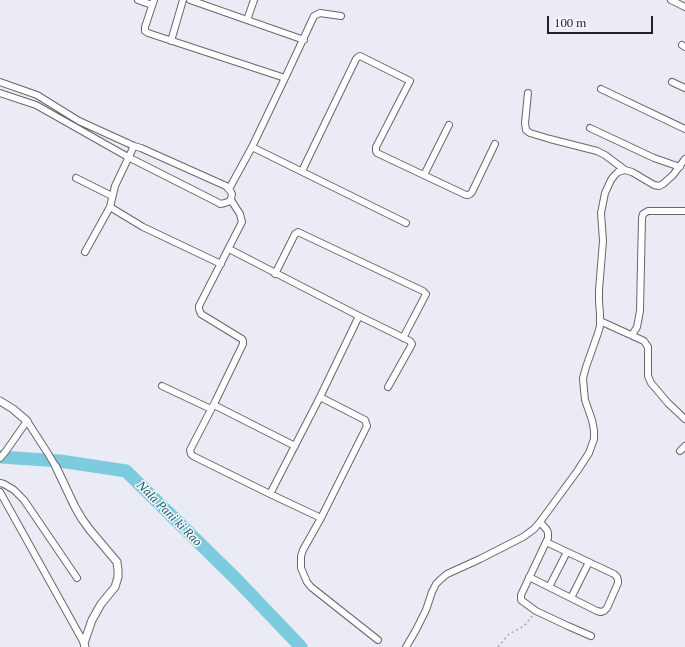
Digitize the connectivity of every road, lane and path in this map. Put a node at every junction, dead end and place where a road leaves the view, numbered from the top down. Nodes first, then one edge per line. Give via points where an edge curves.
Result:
1 (138, 0) edge
2 (183, 0) edge
3 (190, 0) edge
4 (254, 0) edge
5 (671, 0) edge
6 (153, 2) edge
7 (685, 7) edge
8 (341, 16) dead end
9 (248, 20) junction
10 (304, 40) junction
11 (171, 41) junction
12 (286, 78) junction
13 (0, 82) edge
14 (672, 82) dead end
15 (685, 88) edge
16 (601, 89) dead end
17 (0, 93) edge
18 (528, 93) dead end
19 (449, 125) dead end
20 (590, 128) dead end
21 (685, 129) edge
22 (495, 144) dead end
23 (134, 146) junction
24 (252, 146) junction
25 (128, 157) junction
26 (683, 163) edge
27 (625, 170) junction
28 (302, 171) junction
29 (424, 175) junction
30 (76, 178) dead end
31 (229, 189) junction
32 (112, 196) junction
33 (230, 200) junction
34 (110, 207) junction
35 (685, 211) edge
36 (406, 224) dead end
37 (229, 249) junction
38 (86, 252) dead end
39 (221, 264) junction
40 (275, 274) junction
41 (359, 316) junction
42 (600, 321) junction
43 (632, 335) junction
44 (403, 338) junction
45 (162, 386) dead end
46 (388, 388) dead end
47 (320, 397) junction
48 (0, 401) edge
49 (212, 407) junction
50 (685, 419) edge
51 (27, 421) junction
52 (295, 446) junction
53 (685, 446) edge
54 (680, 451) dead end
55 (0, 458) edge
56 (56, 468) joint
57 (0, 483) edge
58 (0, 492) edge
59 (270, 494) junction
60 (321, 518) junction
61 (540, 522) junction
62 (546, 542) junction
63 (567, 552) junction
64 (589, 562) junction
65 (529, 577) junction
66 (77, 578) dead end
67 (549, 587) junction
68 (571, 598) junction
69 (536, 611) junction
70 (591, 636) dead end
71 (378, 640) dead end
72 (85, 645) edge
73 (406, 647) edge
74 (498, 647) edge

1 - 6 street
2 - 11 street
3 - 9 street
4 - 9 street
5 - 7 street
6 - 11 street via 145,31
8 - 10 street via 320,12 312,20
9 - 10 street
10 - 12 street
11 - 12 street
12 - 24 street
13 - 23 street via 37,95 79,121
14 - 15 street
16 - 21 street
17 - 25 street via 36,105
18 - 27 street via 526,130 597,151
19 - 29 street
20 - 26 street via 654,158
22 - 29 street via 470,194 466,195
23 - 25 street
23 - 31 street
24 - 28 street
24 - 31 street
25 - 32 street
25 - 33 street via 217,202 223,204
26 - 27 street via 660,186
27 - 42 street via 618,172 611,180 602,206
28 - 29 street via 356,59 360,56 410,81 376,147 376,152
28 - 36 street
30 - 32 street
31 - 33 street via 232,194
32 - 34 street
33 - 37 street via 240,214 242,222
34 - 38 street
34 - 39 street via 143,227
35 - 43 street via 648,211 643,214 640,311
37 - 39 street
37 - 40 street
39 - 49 street via 199,306 199,312 242,339 243,344
40 - 41 street
40 - 44 street via 295,234 300,232 423,291 426,294
41 - 44 street
41 - 47 street
42 - 43 street
42 - 61 street via 583,378 585,400 594,430 592,446
43 - 50 street via 644,341 648,347 651,383
44 - 46 street via 412,342 411,346
45 - 49 street
47 - 52 street
47 - 60 street via 365,420 366,423
48 - 51 street
49 - 52 street
49 - 59 street via 190,448 191,454
51 - 55 street
51 - 56 street
52 - 59 street
53 - 54 street
56 - 72 street via 90,530 117,562 118,577 115,587 92,620
57 - 66 street via 14,490 24,500
58 - 72 street
59 - 60 street
60 - 71 street via 301,556 307,582
61 - 62 street via 548,533
61 - 73 street via 523,537 440,579
62 - 63 street
62 - 65 street
63 - 64 street
63 - 67 street
64 - 68 street
64 - 68 street via 617,577 618,583 607,608 601,612
65 - 67 street
65 - 69 street via 520,600
67 - 68 street
69 - 70 street
69 - 74 path via 524,626 509,634

